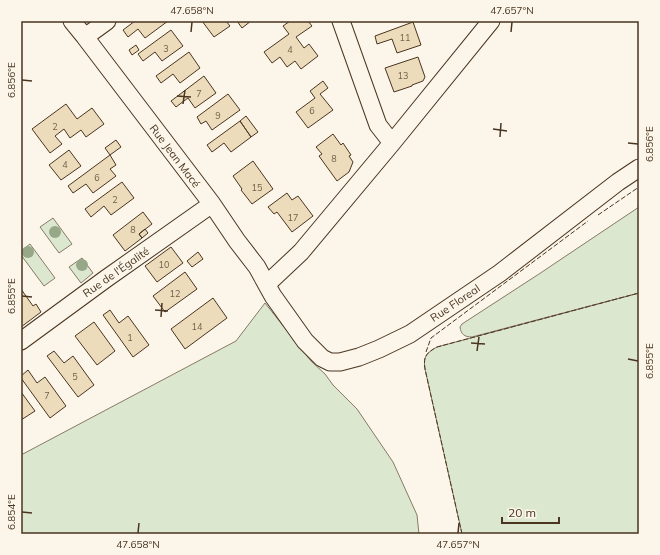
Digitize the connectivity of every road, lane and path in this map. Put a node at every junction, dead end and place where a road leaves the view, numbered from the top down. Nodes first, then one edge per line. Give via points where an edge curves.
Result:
1 (72, 21) edge
2 (106, 21) edge
3 (341, 21) edge
4 (491, 21) edge
5 (85, 37) junction
6 (392, 143) junction
7 (639, 168) edge
8 (212, 204) junction
9 (270, 290) junction
10 (21, 340) edge

1 - 5 street, Rue Jean Macé
2 - 5 street
3 - 6 street via 378,125
4 - 6 street
5 - 8 street, Rue Jean Macé
6 - 9 street
7 - 9 street, Rue Floreal via 500,273 437,316 410,334 359,357 340,362 330,362 322,358 305,342
8 - 9 street, Rue Jean Macé via 257,267
8 - 10 street, Rue de l'Égalité via 104,273 72,296

